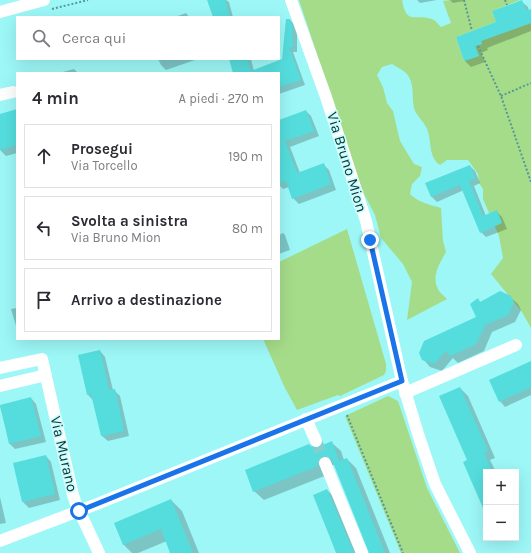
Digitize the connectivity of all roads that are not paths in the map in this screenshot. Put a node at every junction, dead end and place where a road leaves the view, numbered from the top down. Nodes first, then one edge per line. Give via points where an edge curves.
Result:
1 (44, 0) edge
2 (291, 0) edge
3 (0, 12) edge
4 (13, 92) dead end
5 (0, 95) edge
6 (516, 345) dead end
7 (0, 368) edge
8 (46, 375) junction
9 (0, 386) edge
10 (403, 387) junction
11 (306, 419) junction
12 (316, 441) tunnel mouth
13 (325, 463) tunnel mouth
14 (79, 511) junction
15 (0, 541) edge
16 (99, 553) edge
17 (362, 553) edge
18 (470, 553) edge

1 - 3 street
2 - 10 street, Via Bruno Mion via 326,96 366,221
4 - 5 street
6 - 10 street
7 - 8 street, Via Murano via 42,359
8 - 9 street
8 - 14 street, Via Murano via 73,495
10 - 11 street
10 - 18 street, Via Bruno Mion via 435,484
11 - 12 street
11 - 14 street
13 - 17 street
14 - 15 street
14 - 16 street, Via Murano

